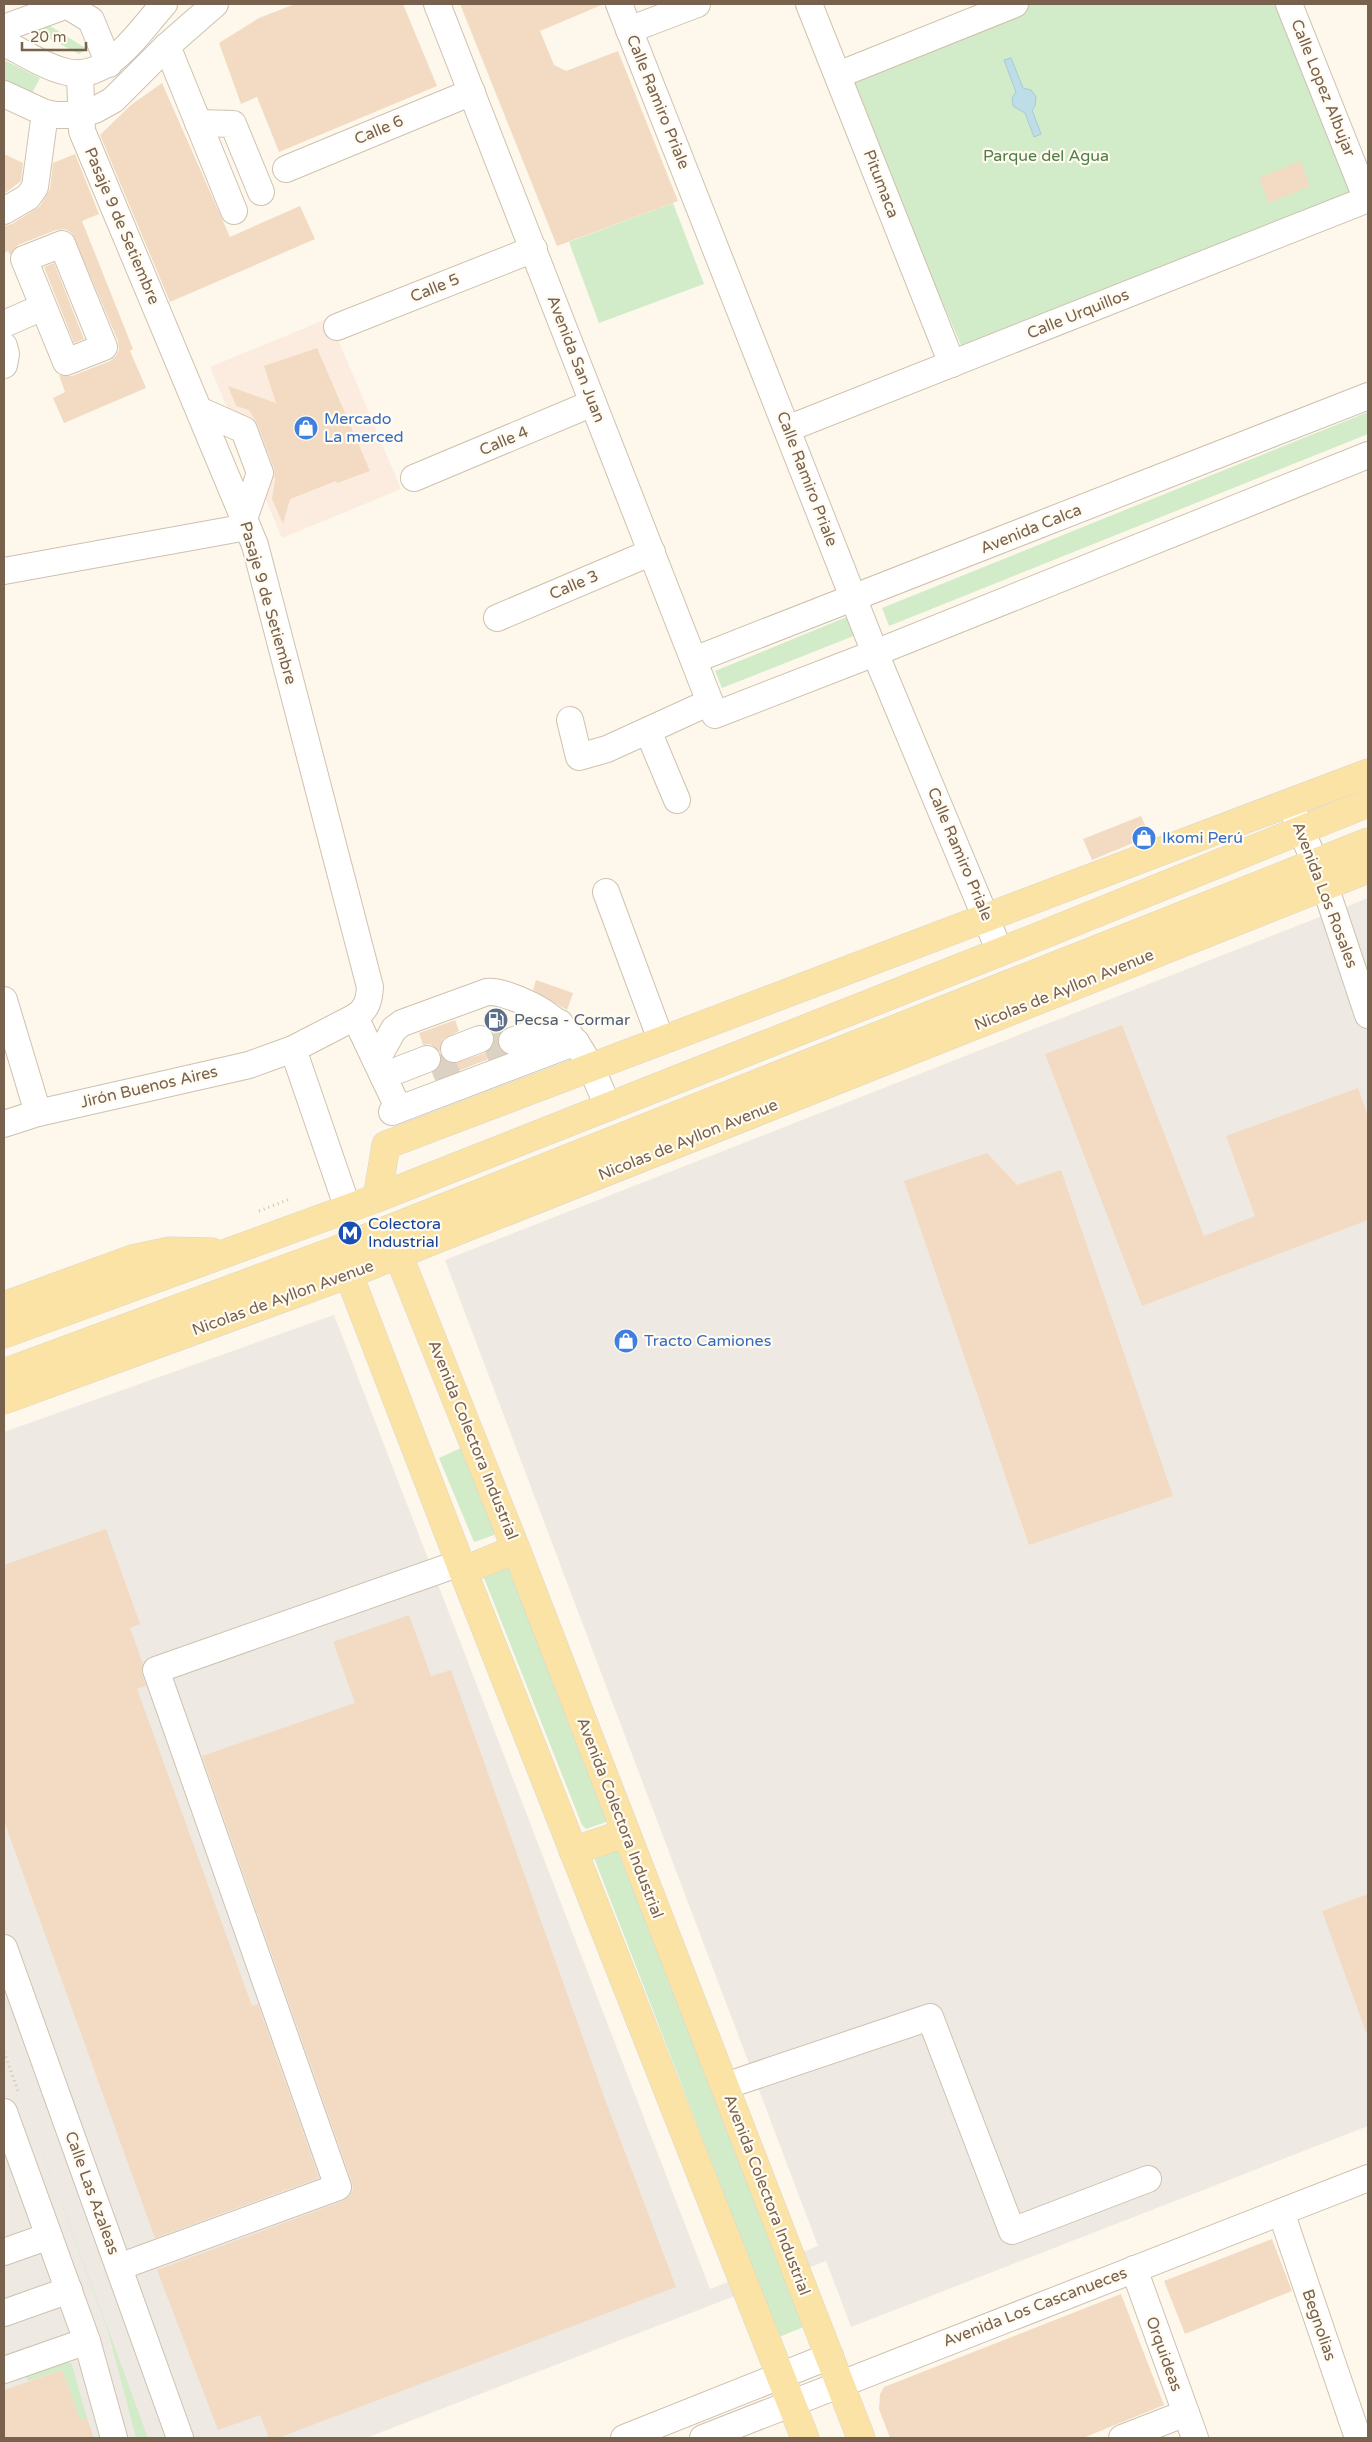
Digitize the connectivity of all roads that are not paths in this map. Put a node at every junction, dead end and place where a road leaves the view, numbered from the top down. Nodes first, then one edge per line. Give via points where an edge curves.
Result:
1 (164, 4) edge
2 (215, 4) edge
3 (437, 4) edge
4 (619, 4) edge
5 (697, 4) edge
6 (809, 4) edge
7 (1015, 4) edge
8 (1289, 4) edge
9 (69, 5) edge
10 (99, 12) edge
11 (4, 28) edge
12 (629, 30) junction
13 (4, 43) edge
14 (167, 46) junction
15 (109, 64) junction
16 (80, 75) junction
17 (838, 75) junction
18 (472, 92) junction
19 (4, 94) edge
20 (45, 113) junction
21 (82, 114) junction
22 (198, 123) junction
23 (286, 169) dead end
24 (261, 192) dead end
25 (1368, 200) edge
26 (4, 211) edge
27 (234, 211) dead end
28 (534, 250) junction
29 (43, 306) dead end
30 (4, 324) edge
31 (337, 327) dead end
32 (4, 346) edge
33 (952, 364) junction
34 (4, 365) edge
35 (1368, 396) edge
36 (593, 403) junction
37 (787, 429) junction
38 (1368, 454) edge
39 (414, 478) dead end
40 (246, 523) junction
41 (652, 552) junction
42 (4, 571) edge
43 (854, 599) junction
44 (497, 618) dead end
45 (875, 653) junction
46 (694, 660) junction
47 (712, 708) junction
48 (570, 720) dead end
49 (648, 731) junction
50 (1368, 773) edge
51 (677, 800) dead end
52 (1368, 803) edge
53 (1290, 804) junction
54 (1302, 832) junction
55 (1368, 842) edge
56 (1368, 869) edge
57 (1320, 874) junction
58 (606, 892) dead end
59 (986, 917) junction
60 (1000, 952) junction
61 (4, 1000) edge
62 (1368, 1015) edge
63 (355, 1017) junction
64 (563, 1028) junction
65 (661, 1040) junction
66 (512, 1041) tunnel mouth
67 (293, 1049) junction
68 (485, 1051) tunnel mouth
69 (459, 1061) tunnel mouth
70 (592, 1067) junction
71 (432, 1071) tunnel mouth
72 (387, 1087) junction
73 (608, 1107) junction
74 (38, 1113) junction
75 (4, 1124) edge
76 (616, 1139) junction
77 (386, 1145) junction
78 (377, 1198) junction
79 (337, 1212) junction
80 (388, 1230) junction
81 (339, 1249) junction
82 (228, 1252) junction
83 (399, 1255) junction
84 (349, 1274) junction
85 (4, 1306) edge
86 (4, 1334) edge
87 (4, 1373) edge
88 (4, 1400) edge
89 (516, 1549) junction
90 (462, 1567) junction
91 (626, 1833) junction
92 (573, 1851) junction
93 (4, 1948) edge
94 (725, 2086) junction
95 (4, 2112) edge
96 (10, 2151) edge
97 (1368, 2178) edge
98 (1148, 2179) dead end
99 (1281, 2212) junction
100 (49, 2236) junction
101 (4, 2252) edge
102 (119, 2266) junction
103 (1134, 2269) junction
104 (69, 2290) junction
105 (4, 2313) edge
106 (87, 2341) junction
107 (830, 2356) junction
108 (4, 2370) edge
109 (781, 2376) junction
110 (840, 2384) junction
111 (792, 2403) junction
112 (1186, 2413) junction
113 (114, 2438) edge
114 (180, 2438) edge
115 (624, 2438) edge
116 (703, 2438) edge
117 (806, 2438) edge
118 (861, 2438) edge
119 (1122, 2438) edge
120 (1195, 2438) edge
121 (1358, 2438) edge

1 - 15 street
2 - 14 street
3 - 18 street, Avenida San Juan
4 - 12 street, Calle Ramiro Priale
5 - 12 street
6 - 17 street, Pitumaca
7 - 17 street
8 - 25 street, Calle Lopez Albujar
9 - 10 street
9 - 11 street
10 - 15 street
12 - 37 street, Calle Ramiro Priale
13 - 16 street via 62,71
14 - 21 street via 113,100
14 - 22 street
15 - 16 street
16 - 21 street, Pasaje 9 de Setiembre
17 - 33 street, Pitumaca
18 - 23 street, Calle 6
18 - 28 street, Avenida San Juan
19 - 20 street
20 - 21 street
20 - 26 street via 35,187 28,197
21 - 40 street, Pasaje 9 de Setiembre via 85,138
22 - 24 street via 233,124
22 - 27 street
25 - 33 street, Calle Urquillos
28 - 31 street, Calle 5
28 - 36 street, Avenida San Juan
29 - 30 street
32 - 34 street
33 - 37 street, Calle Urquillos
35 - 43 street, Avenida Calca
36 - 39 street, Calle 4
36 - 41 street, Avenida San Juan
37 - 43 street, Calle Ramiro Priale
38 - 45 street
40 - 42 street
40 - 63 street, Pasaje 9 de Setiembre via 255,545 370,988 369,1001 363,1012
41 - 44 street, Calle 3
41 - 46 street, Avenida San Juan
43 - 45 street, Calle Ramiro Priale
43 - 46 street, Avenida Calca
45 - 47 street
45 - 59 street, Calle Ramiro Priale
46 - 47 street, Avenida San Juan
47 - 49 street
48 - 49 street via 578,757 607,749
49 - 51 street
50 - 53 main road
52 - 54 main road
53 - 54 street, Avenida Los Rosales
53 - 59 main road
54 - 57 street, Avenida Los Rosales
54 - 60 main road
55 - 57 main road, Nicolas de Ayllon Avenue
56 - 57 main road, Nicolas de Ayllon Avenue
57 - 62 street, Avenida Los Rosales
57 - 76 main road, Nicolas de Ayllon Avenue
57 - 83 main road, Nicolas de Ayllon Avenue
58 - 65 street
59 - 60 street, Calle Ramiro Priale
59 - 65 main road
60 - 73 main road
61 - 74 street
63 - 67 street, Pasaje 9 de Setiembre
63 - 72 street
64 - 66 street
64 - 70 street
64 - 72 street
64 - 72 street via 504,994 487,992 402,1022 394,1029
65 - 70 main road
67 - 74 street, Jirón Buenos Aires via 249,1065
67 - 79 street
68 - 69 street
70 - 73 street
70 - 77 main road
71 - 72 street
72 - 77 street
73 - 76 main road
73 - 78 main road
74 - 75 street, Jirón Buenos Aires
76 - 80 main road, Nicolas de Ayllon Avenue
77 - 78 main road
78 - 79 main road
78 - 80 main road, Avenida Colectora Industrial
79 - 81 main road
79 - 82 main road
80 - 81 main road, Nicolas de Ayllon Avenue
80 - 83 main road, Avenida Colectora Industrial
81 - 84 main road
81 - 87 main road, Nicolas de Ayllon Avenue
82 - 85 main road via 170,1251 132,1260
82 - 86 main road
83 - 84 main road, Nicolas de Ayllon Avenue
83 - 89 main road, Avenida Colectora Industrial
84 - 88 main road, Nicolas de Ayllon Avenue
84 - 90 main road
89 - 90 main road
89 - 91 main road, Avenida Colectora Industrial
90 - 92 main road
90 - 102 street via 156,1670 338,2187
91 - 92 main road
91 - 94 main road, Avenida Colectora Industrial
92 - 109 main road
93 - 102 street, Calle Las Azaleas
94 - 98 street via 930,2017 1012,2230
94 - 107 main road, Avenida Colectora Industrial
95 - 96 street
96 - 100 street
97 - 99 street, Avenida Los Cascanueces
99 - 103 street, Avenida Los Cascanueces
99 - 121 street, Begnolias
100 - 101 street
100 - 104 street
102 - 114 street, Calle Las Azaleas
103 - 110 street, Avenida Los Cascanueces
103 - 112 street, Orquideas
104 - 105 street
104 - 106 street
106 - 108 street
106 - 113 street
107 - 109 street
107 - 110 main road, Avenida Colectora Industrial
109 - 111 main road
109 - 115 street
110 - 111 street, Avenida Los Cascanueces
110 - 118 main road, Avenida Colectora Industrial
111 - 116 street, Avenida Los Cascanueces
111 - 117 main road
112 - 119 street
112 - 120 street, Orquideas

